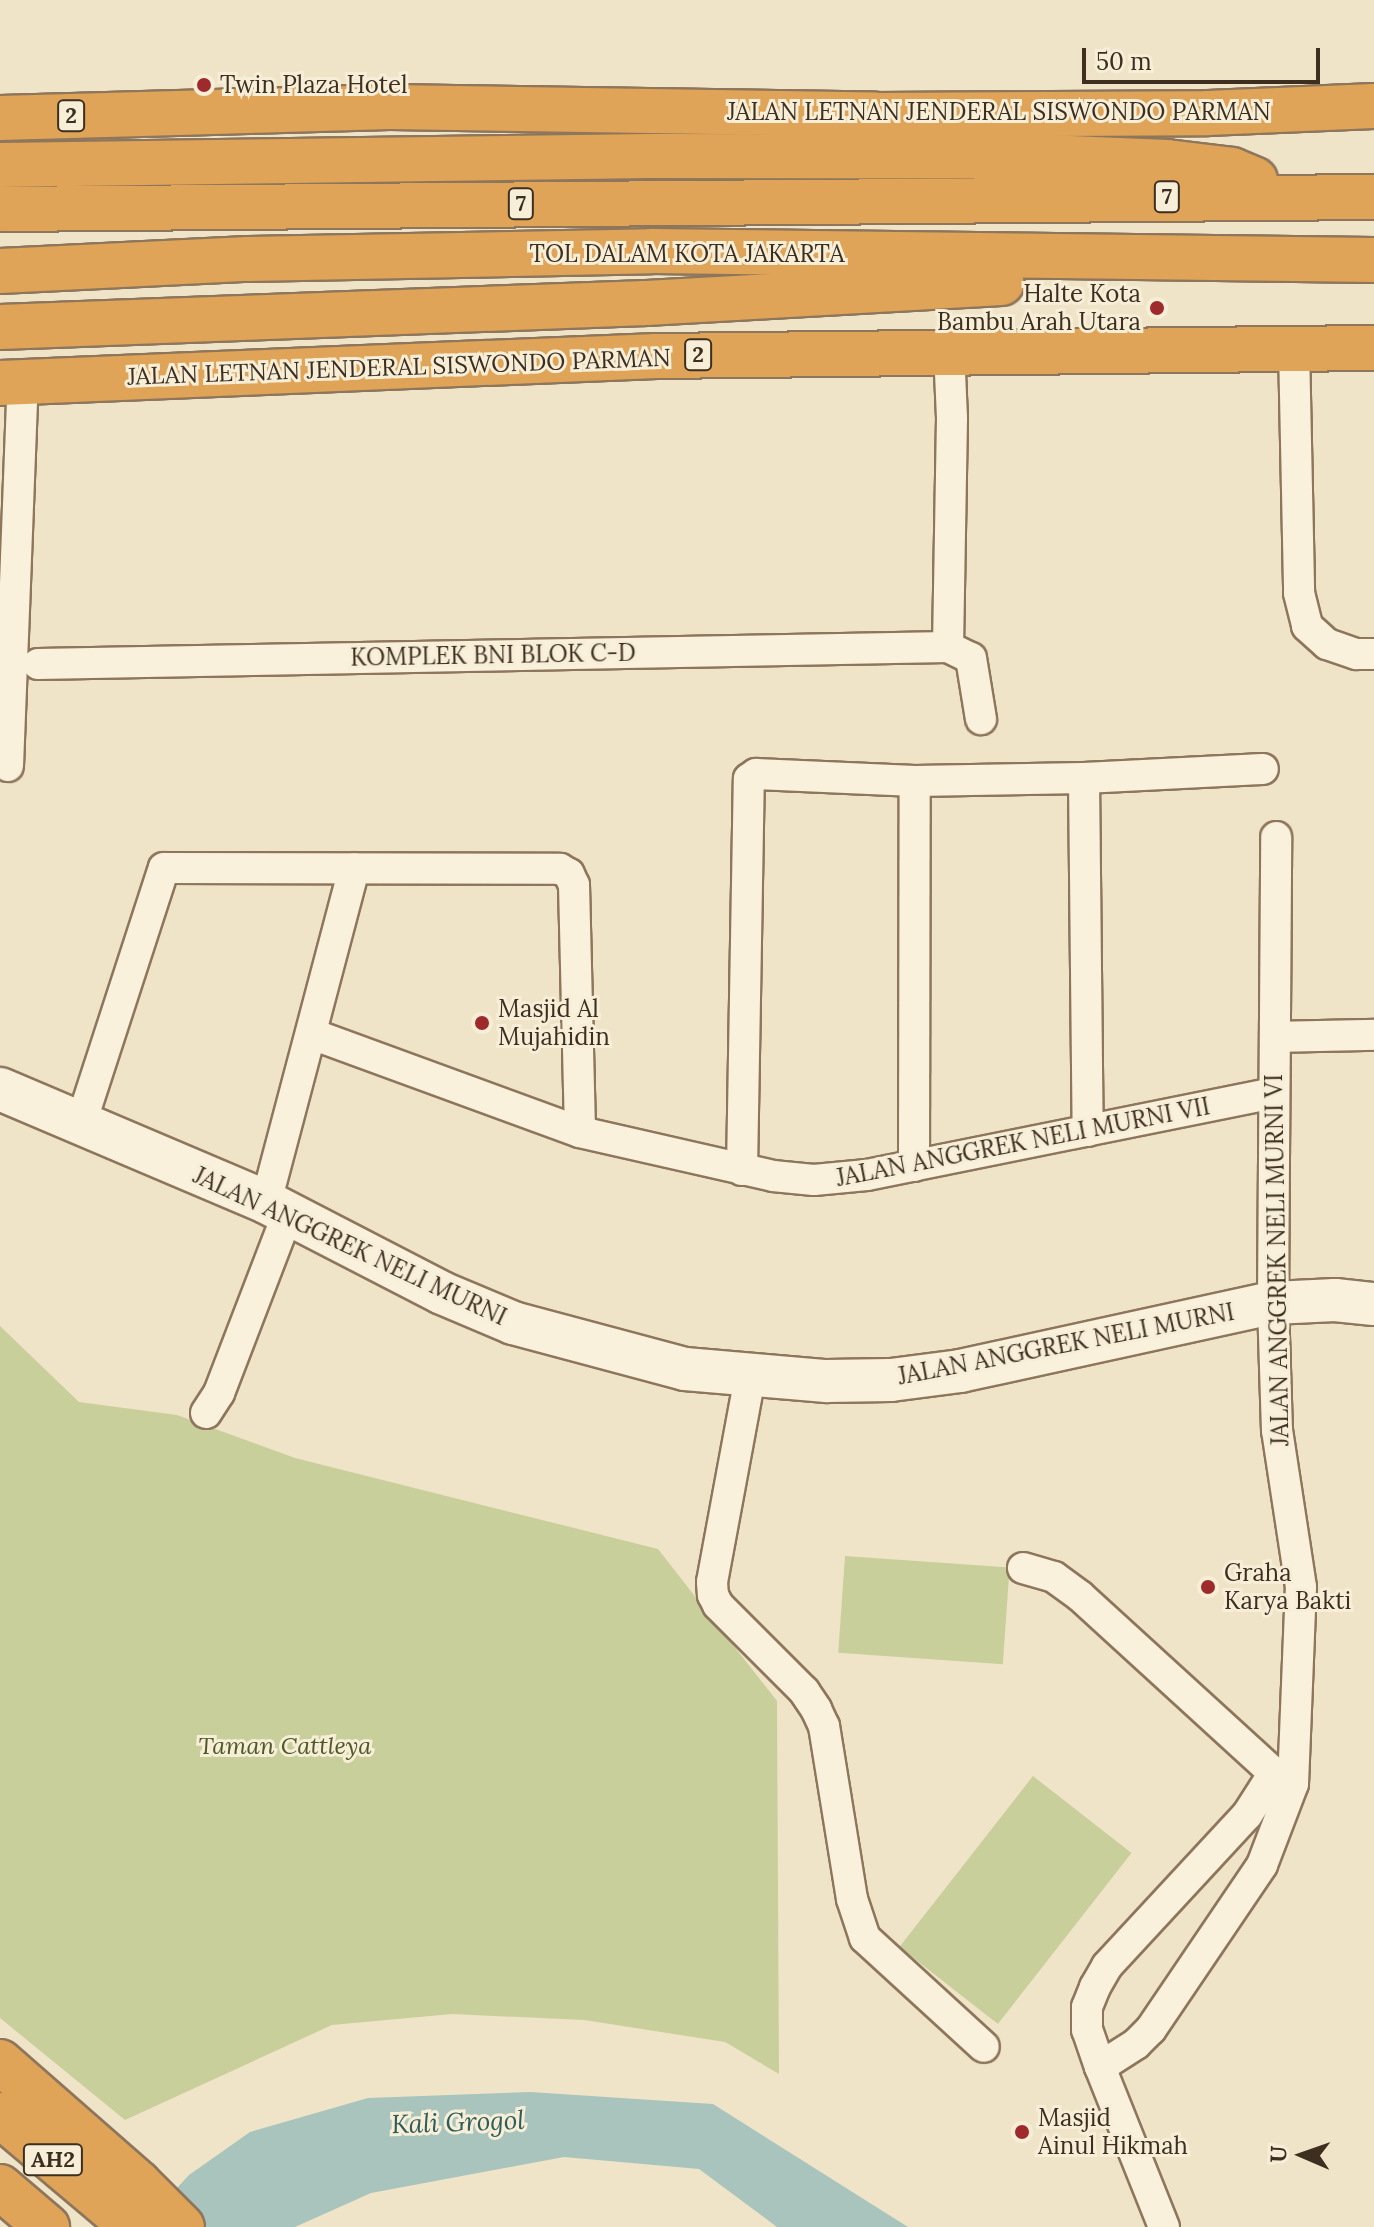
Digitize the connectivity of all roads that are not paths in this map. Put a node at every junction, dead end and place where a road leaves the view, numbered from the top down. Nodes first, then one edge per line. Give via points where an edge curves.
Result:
1 (1374, 106) edge
2 (0, 118) edge
3 (0, 165) edge
4 (1290, 196) junction
5 (1374, 197) edge
6 (0, 209) edge
7 (1241, 260) junction
8 (1374, 260) edge
9 (12, 271) edge
10 (0, 327) edge
11 (1294, 347) junction
12 (1374, 348) edge
13 (949, 350) junction
14 (15, 396) edge
15 (948, 647) junction
16 (1374, 654) edge
17 (38, 664) dead end
18 (981, 719) dead end
19 (8, 766) dead end
20 (1263, 769) dead end
21 (1084, 778) junction
22 (915, 781) junction
23 (1276, 837) dead end
24 (354, 868) junction
25 (312, 1034) junction
26 (1374, 1035) edge
27 (1275, 1037) junction
28 (0, 1089) edge
29 (1274, 1093) junction
30 (80, 1126) junction
31 (1088, 1131) junction
32 (580, 1132) junction
33 (914, 1166) junction
34 (742, 1170) junction
35 (277, 1208) junction
36 (1273, 1303) junction
37 (1374, 1304) edge
38 (750, 1377) junction
39 (206, 1413) dead end
40 (1023, 1568) dead end
41 (1284, 1779) junction
42 (984, 2047) dead end
43 (0, 2062) edge
44 (1100, 2067) junction
45 (0, 2115) edge
46 (0, 2187) edge
47 (125, 2205) edge
48 (47, 2227) edge
49 (182, 2227) edge
50 (1164, 2227) edge

1 - 2 highway, JALAN LETNAN JENDERAL SISWONDO PARMAN / 2 via 890,115 390,107
3 - 4 highway via 650,156 1046,157 1232,170
4 - 5 highway, TOL DALAM KOTA JAKARTA / 7
4 - 6 highway, TOL DALAM KOTA JAKARTA / 7
7 - 8 highway, TOL DALAM KOTA JAKARTA / 7
7 - 9 highway, TOL DALAM KOTA JAKARTA / 7 via 652,251 248,259
7 - 10 highway via 1083,281
11 - 12 highway, JALAN LETNAN JENDERAL SISWONDO PARMAN / 2
11 - 13 highway, JALAN LETNAN JENDERAL SISWONDO PARMAN / 2
11 - 16 street via 1299,593 1307,626 1327,644
13 - 14 highway, JALAN LETNAN JENDERAL SISWONDO PARMAN / 2 via 656,356
13 - 15 street
14 - 19 street
15 - 17 street, KOMPLEK BNI BLOK C-D
15 - 18 street via 971,658
20 - 21 street
21 - 22 street
21 - 31 street
22 - 33 street
22 - 34 street via 756,774 749,779
23 - 27 street, JALAN ANGGREK NELI MURNI VI
24 - 25 street
24 - 30 street via 164,868
24 - 32 street via 560,869 569,874 574,885
25 - 32 street, JALAN ANGGREK NELI MURNI VII
25 - 35 street
26 - 27 street
27 - 29 street, JALAN ANGGREK NELI MURNI VI
28 - 30 street, JALAN ANGGREK NELI MURNI
29 - 31 street, JALAN ANGGREK NELI MURNI VII
29 - 36 street, JALAN ANGGREK NELI MURNI VI
30 - 35 street, JALAN ANGGREK NELI MURNI
31 - 33 street, JALAN ANGGREK NELI MURNI VII
32 - 34 street, JALAN ANGGREK NELI MURNI VII
33 - 34 street, JALAN ANGGREK NELI MURNI VII via 814,1180
35 - 38 street, JALAN ANGGREK NELI MURNI via 442,1293 513,1323 685,1369
35 - 39 street via 219,1393
36 - 37 street, JALAN ANGGREK NELI MURNI
36 - 38 street, JALAN ANGGREK NELI MURNI via 960,1371 878,1380
36 - 41 street, JALAN ANGGREK NELI MURNI VI via 1278,1442 1301,1587
38 - 42 street via 713,1595 804,1691 820,1717 852,1899 865,1938
40 - 41 street via 1054,1577 1080,1596
41 - 44 street, JALAN ANGGREK NELI MURNI VI via 1262,1865 1151,2029
41 - 44 street via 1107,1966 1087,2007 1087,2030
43 - 47 highway via 47,2104
44 - 50 street
45 - 47 highway, AH2
46 - 48 highway, AH2
47 - 49 highway

